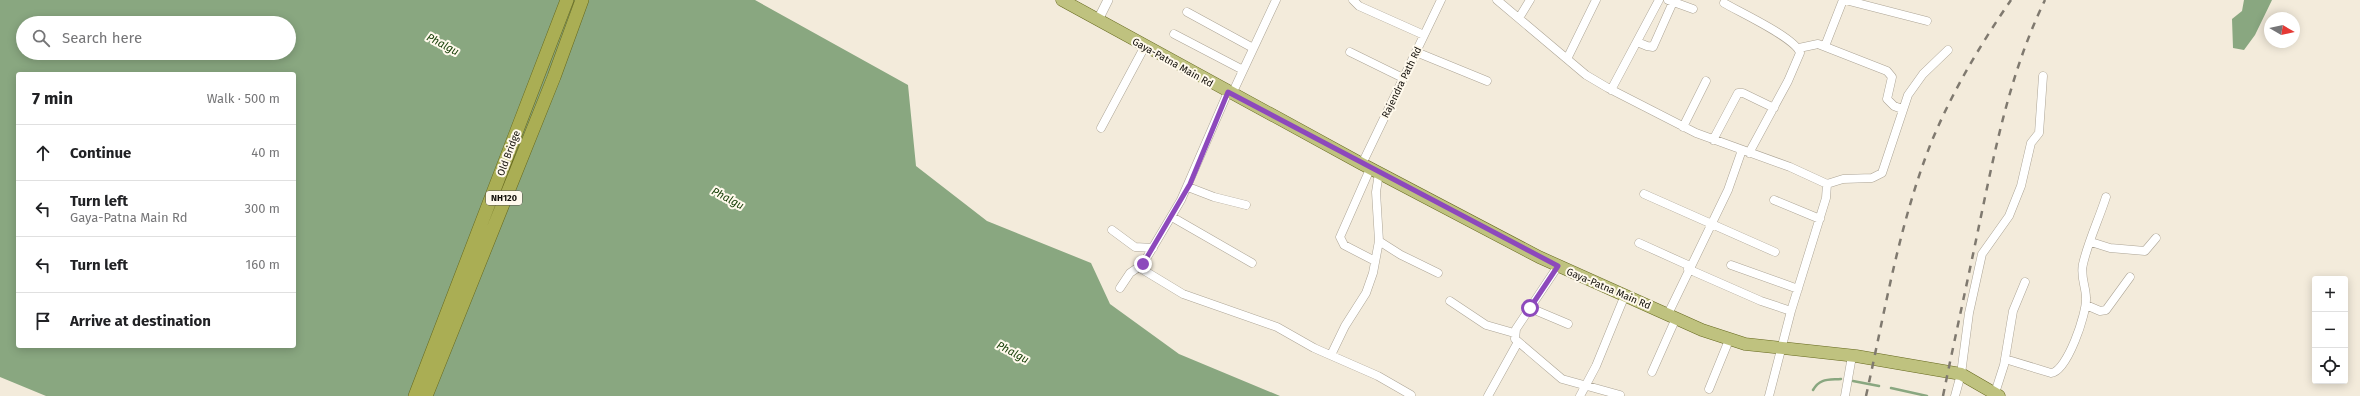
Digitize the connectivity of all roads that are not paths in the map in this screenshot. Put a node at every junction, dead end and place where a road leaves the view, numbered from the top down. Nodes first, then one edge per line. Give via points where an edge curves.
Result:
1 (567, 0) edge
2 (582, 0) edge
3 (1062, 0) edge
4 (1108, 0) edge
5 (1276, 0) edge
6 (1353, 0) edge
7 (1441, 0) edge
8 (1497, 0) edge
9 (1530, 0) edge
10 (1596, 0) edge
11 (1659, 0) edge
12 (1844, 0) edge
13 (1671, 1) edge
14 (1724, 3) dead end
15 (1693, 9) dead end
16 (1187, 12) dead end
17 (1519, 18) junction
18 (1098, 20) junction
19 (1927, 21) dead end
20 (1174, 34) dead end
21 (1424, 35) junction
22 (1637, 42) junction
23 (1145, 46) junction
24 (1825, 46) junction
25 (1253, 48) junction
26 (1798, 48) junction
27 (1948, 50) dead end
28 (1350, 52) dead end
29 (1416, 52) junction
30 (1567, 59) junction
31 (1243, 70) junction
32 (2043, 76) dead end
33 (1403, 78) junction
34 (1487, 81) dead end
35 (1706, 81) dead end
36 (1611, 90) junction
37 (1230, 93) junction
38 (1774, 108) junction
39 (1902, 109) junction
40 (1683, 127) junction
41 (1101, 128) dead end
42 (1713, 140) junction
43 (1745, 152) junction
44 (1370, 169) junction
45 (1827, 184) junction
46 (1188, 187) junction
47 (1644, 194) dead end
48 (2106, 197) dead end
49 (1774, 200) dead end
50 (1246, 205) dead end
51 (1172, 217) junction
52 (1820, 219) junction
53 (1711, 225) junction
54 (1112, 230) dead end
55 (2156, 238) dead end
56 (1379, 241) junction
57 (1639, 242) dead end
58 (2091, 242) junction
59 (1153, 248) junction
60 (1775, 252) dead end
61 (1375, 261) junction
62 (1252, 263) dead end
63 (1731, 265) dead end
64 (1558, 266) junction
65 (1689, 267) junction
66 (1140, 268) junction
67 (1438, 273) dead end
68 (2130, 277) dead end
69 (2025, 282) dead end
70 (1120, 288) dead end
71 (1798, 289) junction
72 (1625, 295) junction
73 (1450, 301) dead end
74 (2086, 304) junction
75 (1530, 308) junction
76 (1791, 312) junction
77 (1672, 316) junction
78 (1568, 324) dead end
79 (1514, 333) junction
80 (1729, 340) junction
81 (1518, 342) junction
82 (1781, 349) junction
83 (1331, 355) junction
84 (1854, 356) junction
85 (2005, 358) junction
86 (1652, 372) dead end
87 (1957, 373) junction
88 (1584, 387) junction
89 (1709, 389) dead end
90 (1411, 395) edge
91 (1620, 395) edge
92 (1997, 395) edge
93 (415, 396) edge
94 (426, 396) edge
95 (1488, 396) edge
96 (1580, 396) edge
97 (1769, 396) edge
98 (1845, 396) edge
99 (1955, 396) edge

1 - 93 highway, Old Bridge / NH120
2 - 94 highway, NH120 via 554,77
3 - 18 main road, Gaya-Patna Main Rd
4 - 18 street
5 - 25 street
6 - 21 street via 1359,6
7 - 21 street, Rajendra Path Rd
8 - 17 street
9 - 17 street
10 - 30 street
11 - 22 street
12 - 19 street
12 - 24 street
13 - 15 street
13 - 22 street via 1653,47
14 - 26 street
16 - 25 street
17 - 30 street
18 - 23 main road, Gaya-Patna Main Rd
20 - 31 street
21 - 29 street, Rajendra Path Rd
22 - 36 street
23 - 37 main road, Gaya-Patna Main Rd
23 - 41 street
24 - 26 street via 1818,44
24 - 39 street via 1887,71 1892,77 1887,99
25 - 31 street
26 - 38 street via 1797,63
27 - 39 street via 1914,86
28 - 33 street
29 - 33 street, Rajendra Path Rd
29 - 34 street
30 - 36 street via 1586,75
31 - 37 street
32 - 87 street via 2039,133 2030,147 2021,186 2008,216 1982,254
33 - 44 street, Rajendra Path Rd
35 - 40 street
36 - 40 street
37 - 44 main road, Gaya-Patna Main Rd
37 - 46 street
38 - 42 street via 1738,93
38 - 43 street
39 - 45 street via 1884,168 1879,176 1843,179
40 - 42 street
42 - 43 street
43 - 45 street via 1790,167
43 - 53 street
44 - 56 street via 1376,192
44 - 61 street, Rajendra Path Rd via 1340,237 1344,245
44 - 64 main road, Gaya-Patna Main Rd
45 - 52 street
46 - 50 street via 1214,198
46 - 51 street
47 - 53 street
48 - 58 street
49 - 52 street
51 - 59 street
51 - 62 street
52 - 71 street
53 - 60 street
53 - 65 street
54 - 59 street via 1135,247
55 - 58 street via 2145,251 2110,248
56 - 61 street
56 - 67 street
57 - 65 street
58 - 74 street via 2082,269
59 - 66 street
61 - 83 street via 1366,293 1345,326
63 - 71 street
64 - 72 main road, Gaya-Patna Main Rd
64 - 75 street
65 - 76 street via 1761,301
65 - 77 street
66 - 70 street via 1130,273
66 - 83 street via 1183,294 1252,317 1292,334 1309,346
68 - 74 street via 2106,310 2100,311
69 - 85 street via 2013,311
71 - 76 street
72 - 77 main road, Gaya-Patna Main Rd
72 - 88 street via 1596,366
73 - 79 street via 1486,325
74 - 85 street via 2075,342 2057,371 2051,373
75 - 78 street
75 - 79 street
76 - 82 street
77 - 80 main road, Gaya-Patna Main Rd
77 - 86 street
79 - 81 street
80 - 82 main road, Gaya-Patna Main Rd
80 - 89 street
81 - 88 street via 1542,360 1557,376
81 - 95 street
82 - 84 main road, Gaya-Patna Main Rd
82 - 97 street
83 - 90 street via 1378,376
84 - 87 main road, Gaya-Patna Main Rd
84 - 98 street
85 - 92 street
87 - 92 main road, Gaya-Patna Main Rd
87 - 99 street
88 - 91 street
88 - 96 street

